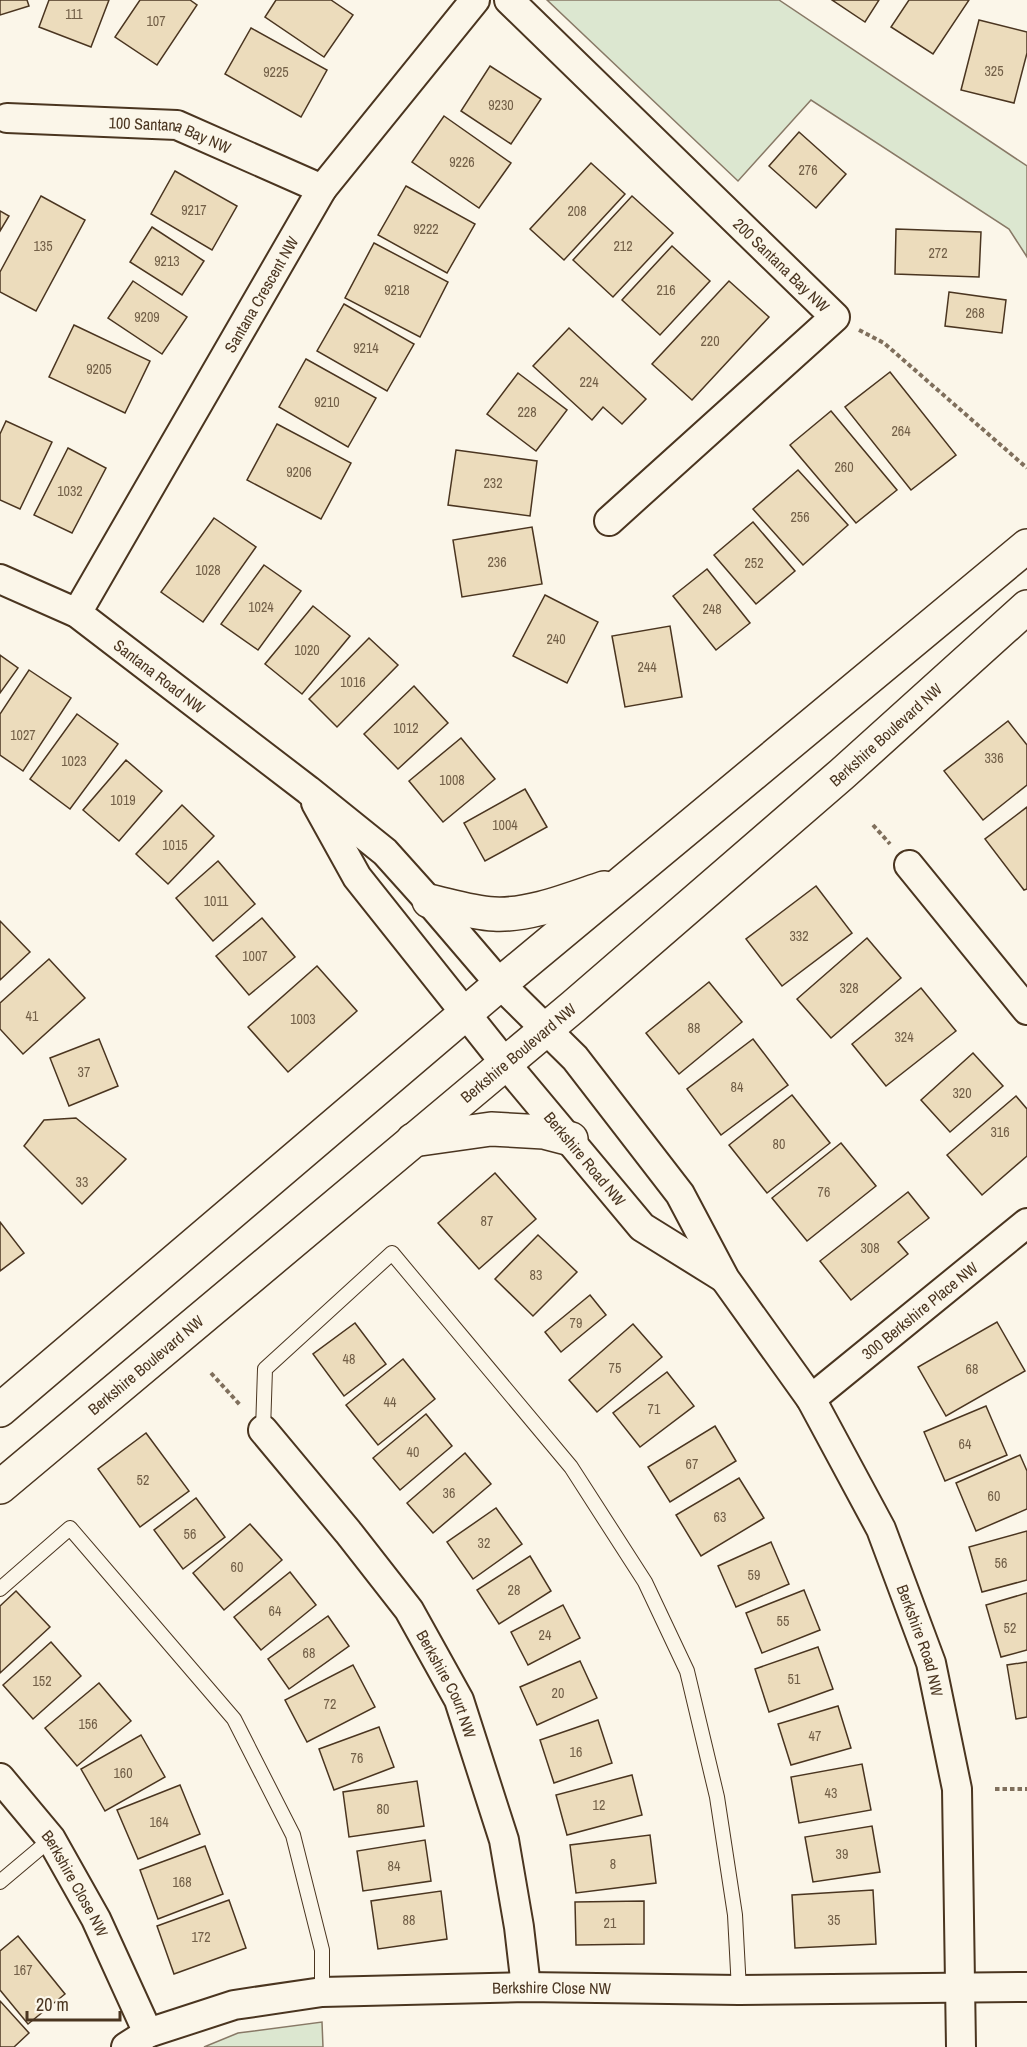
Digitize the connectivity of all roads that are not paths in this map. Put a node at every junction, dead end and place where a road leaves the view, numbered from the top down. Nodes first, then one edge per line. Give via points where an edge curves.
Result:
1 (475, 0) edge
2 (509, 0) edge
3 (7, 118) dead end
4 (322, 189) junction
5 (609, 521) dead end
6 (1027, 546) edge
7 (0, 579) edge
8 (1027, 607) edge
9 (78, 613) junction
10 (308, 790) junction
11 (909, 865) dead end
12 (623, 882) junction
13 (429, 901) junction
14 (500, 984) junction
15 (1027, 1010) edge
16 (466, 1015) junction
17 (546, 1029) junction
18 (505, 1062) junction
19 (570, 1139) junction
20 (413, 1140) junction
21 (1027, 1223) edge
22 (725, 1279) junction
23 (811, 1399) junction
24 (0, 1410) edge
25 (262, 1430) joint
26 (0, 1487) edge
27 (0, 1589) edge
28 (0, 1778) edge
29 (51, 1839) junction
30 (0, 1882) edge
31 (1027, 1987) edge
32 (526, 1988) junction
33 (960, 1988) junction
34 (739, 1989) junction
35 (322, 1992) junction
36 (137, 2040) edge
37 (961, 2047) edge

1 - 4 street, Santana Crescent NW
2 - 5 street, 200 Santana Bay NW via 835,317
3 - 4 street, 100 Santana Bay NW via 177,124
4 - 9 street, Santana Crescent NW
6 - 12 main road
7 - 9 street, Santana Road NW
8 - 17 main road, Berkshire Boulevard NW via 834,782
9 - 10 street, Santana Road NW
10 - 13 street, Santana Road NW via 385,852
10 - 16 street, Santana Road NW via 357,877
11 - 15 street
12 - 13 main road via 545,908 496,914
12 - 14 main road
13 - 14 street, Santana Road NW
14 - 16 main road
14 - 17 street, Berkshire Road NW
16 - 18 street, Berkshire Road NW
16 - 24 main road
17 - 18 main road, Berkshire Boulevard NW
17 - 22 street, Berkshire Road NW via 575,1058 680,1194
18 - 19 street, Berkshire Road NW
18 - 20 main road, Berkshire Boulevard NW
19 - 20 main road via 544,1132 491,1129
19 - 22 street, Berkshire Road NW via 642,1227
20 - 26 main road, Berkshire Boulevard NW
21 - 23 street, 300 Berkshire Place NW
22 - 23 street, Berkshire Road NW
23 - 33 street, Berkshire Road NW via 881,1529 931,1663 957,1789
25 - 32 street, Berkshire Court NW via 410,1610 459,1700 504,1840
25 - 34 lane via 266,1369 392,1253 570,1467 645,1582 687,1671 717,1797 735,1915
27 - 35 lane via 70,1528 234,1719 293,1835 322,1950
28 - 29 street, Berkshire Close NW
29 - 30 lane
29 - 36 street, Berkshire Close NW via 96,1919
31 - 33 street, Berkshire Close NW
32 - 34 street, Berkshire Close NW
32 - 35 street, Berkshire Close NW
33 - 34 street, Berkshire Close NW
33 - 37 street, Berkshire Road NW
35 - 36 street, Berkshire Close NW via 234,2005

